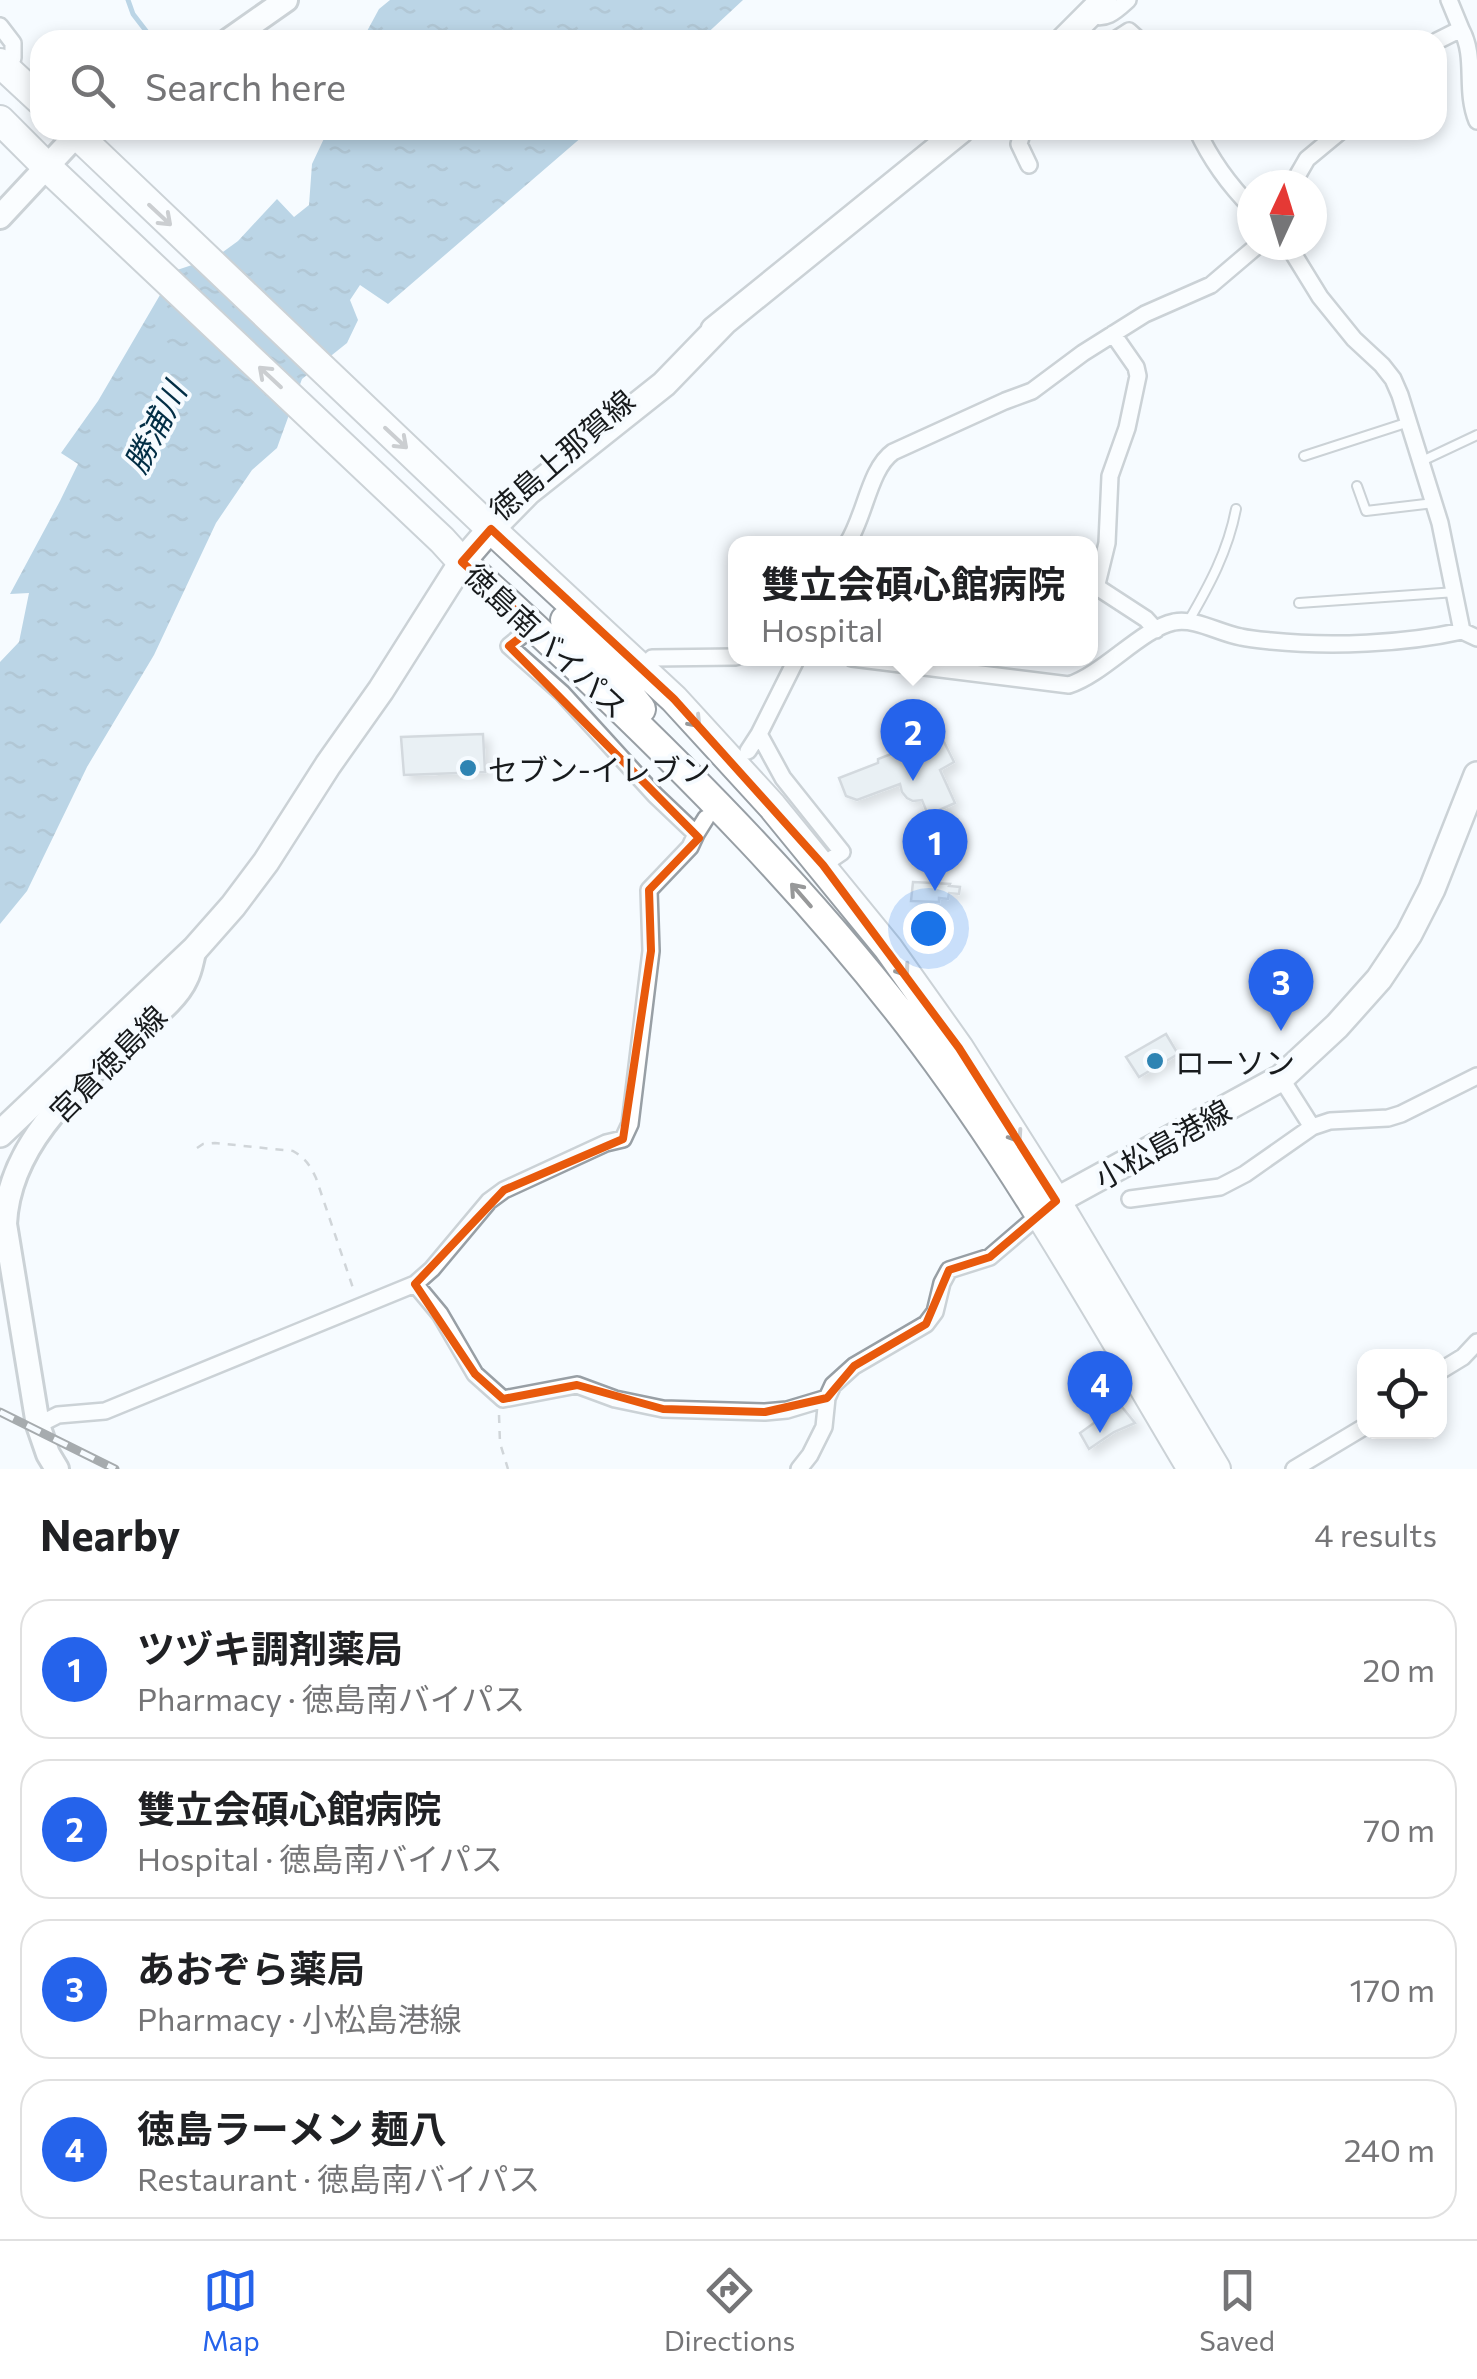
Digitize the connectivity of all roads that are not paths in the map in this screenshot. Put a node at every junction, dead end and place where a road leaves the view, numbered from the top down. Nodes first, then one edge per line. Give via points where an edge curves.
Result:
1 (286, 0) edge
2 (1128, 0) edge
3 (1450, 0) edge
4 (263, 9) edge
5 (1083, 21) edge
6 (0, 26) edge
7 (1461, 29) junction
8 (240, 30) edge
9 (1447, 35) edge
10 (2, 65) edge
11 (30, 91) edge
12 (0, 97) edge
13 (0, 120) edge
14 (1477, 121) edge
15 (30, 126) edge
16 (42, 140) edge
17 (76, 140) edge
18 (83, 140) edge
19 (949, 140) edge
20 (1020, 140) edge
21 (1204, 140) edge
22 (1330, 140) edge
23 (1029, 164) dead end
24 (1300, 170) edge
25 (53, 172) junction
26 (1237, 192) edge
27 (0, 217) edge
28 (1240, 260) edge
29 (1297, 260) edge
30 (1113, 334) junction
31 (1409, 422) junction
32 (1477, 436) edge
33 (1304, 456) dead end
34 (1422, 461) junction
35 (1357, 486) dead end
36 (1434, 504) junction
37 (1236, 509) dead end
38 (471, 536) junction
39 (853, 536) edge
40 (1098, 580) edge
41 (1098, 586) edge
42 (1456, 592) junction
43 (1299, 603) dead end
44 (1188, 622) junction
45 (534, 626) junction
46 (1156, 630) junction
47 (1470, 634) edge
48 (728, 656) edge
49 (652, 658) dead end
50 (792, 666) edge
51 (916, 666) edge
52 (759, 734) junction
53 (748, 751) dead end
54 (685, 771) junction
55 (1477, 775) edge
56 (706, 818) dead end
57 (696, 834) junction
58 (823, 866) junction
59 (194, 949) junction
60 (946, 1053) junction
61 (1477, 1076) edge
62 (1281, 1078) junction
63 (1312, 1127) junction
64 (0, 1134) edge
65 (1130, 1198) dead end
66 (1048, 1208) junction
67 (415, 1284) junction
68 (1477, 1342) edge
69 (1447, 1367) edge
70 (827, 1398) junction
71 (38, 1425) junction
72 (1357, 1431) edge
73 (57, 1469) edge
74 (798, 1469) edge
75 (1192, 1469) edge
76 (1216, 1469) edge
77 (1294, 1469) edge

1 - 4 main road
2 - 5 street via 1113,14
3 - 7 street
4 - 8 main road
6 - 10 street via 14,43 13,58
7 - 9 street
7 - 14 street
10 - 11 highway
12 - 15 highway
13 - 25 highway, 徳島南バイパス
16 - 25 highway
17 - 25 main road
18 -> 38 highway, 徳島南バイパス
19 - 38 main road, 徳島上那賀線 via 550,455
20 - 23 street
21 - 26 street
22 - 24 street
25 - 27 main road
38 -> 25 highway, 徳島南バイパス
28 - 30 street via 1211,285
29 - 31 street via 1320,298 1393,379
30 - 39 street via 1032,391 882,459
30 - 40 street via 1138,376 1110,476
31 - 33 lane
31 - 34 street
32 - 34 lane
34 - 36 street
35 - 36 lane via 1366,511
36 - 42 street
37 - 44 lane via 1224,554
38 - 45 highway, 徳島南バイパス
38 - 54 highway via 594,649
38 -> 58 highway, 徳島南バイパス via 674,699
38 - 59 main road, 徳島上那賀線 via 266,862
41 - 46 street
42 - 43 lane
42 - 47 street
44 - 46 street
44 - 47 street via 1240,637 1308,643
45 - 54 highway, 徳島南バイパス
45 - 57 street via 508,646
46 - 51 street via 1069,685
48 - 49 street
50 - 52 street
52 - 53 street
52 - 58 street via 783,778 842,852
60 -> 54 highway, 徳島南バイパス via 908,1023
55 - 62 main road, 小松島港線 via 1409,934 1379,979
56 - 57 street
57 - 67 street via 649,890 650,951 623,1138 504,1190
58 -> 60 highway, 徳島南バイパス via 935,1014
59 - 64 main road, 徳島上那賀線
59 - 71 main road, 宮倉徳島線 via 186,981 66,1097 9,1192 6,1224
60 - 66 highway, 徳島南バイパス
61 - 63 street via 1401,1114
62 - 63 street
62 - 66 main road, 小松島港線
63 - 65 street via 1220,1187
66 - 70 street via 990,1257 949,1270 926,1324 854,1366
66 - 75 highway, 徳島南バイパス
66 - 76 highway, 徳島南バイパス
67 - 70 street via 475,1374 503,1400 577,1385 663,1409 764,1412
67 - 71 street via 105,1411
68 - 69 street
70 - 74 street via 824,1426
71 - 73 main road, 宮倉徳島線
72 - 77 street

